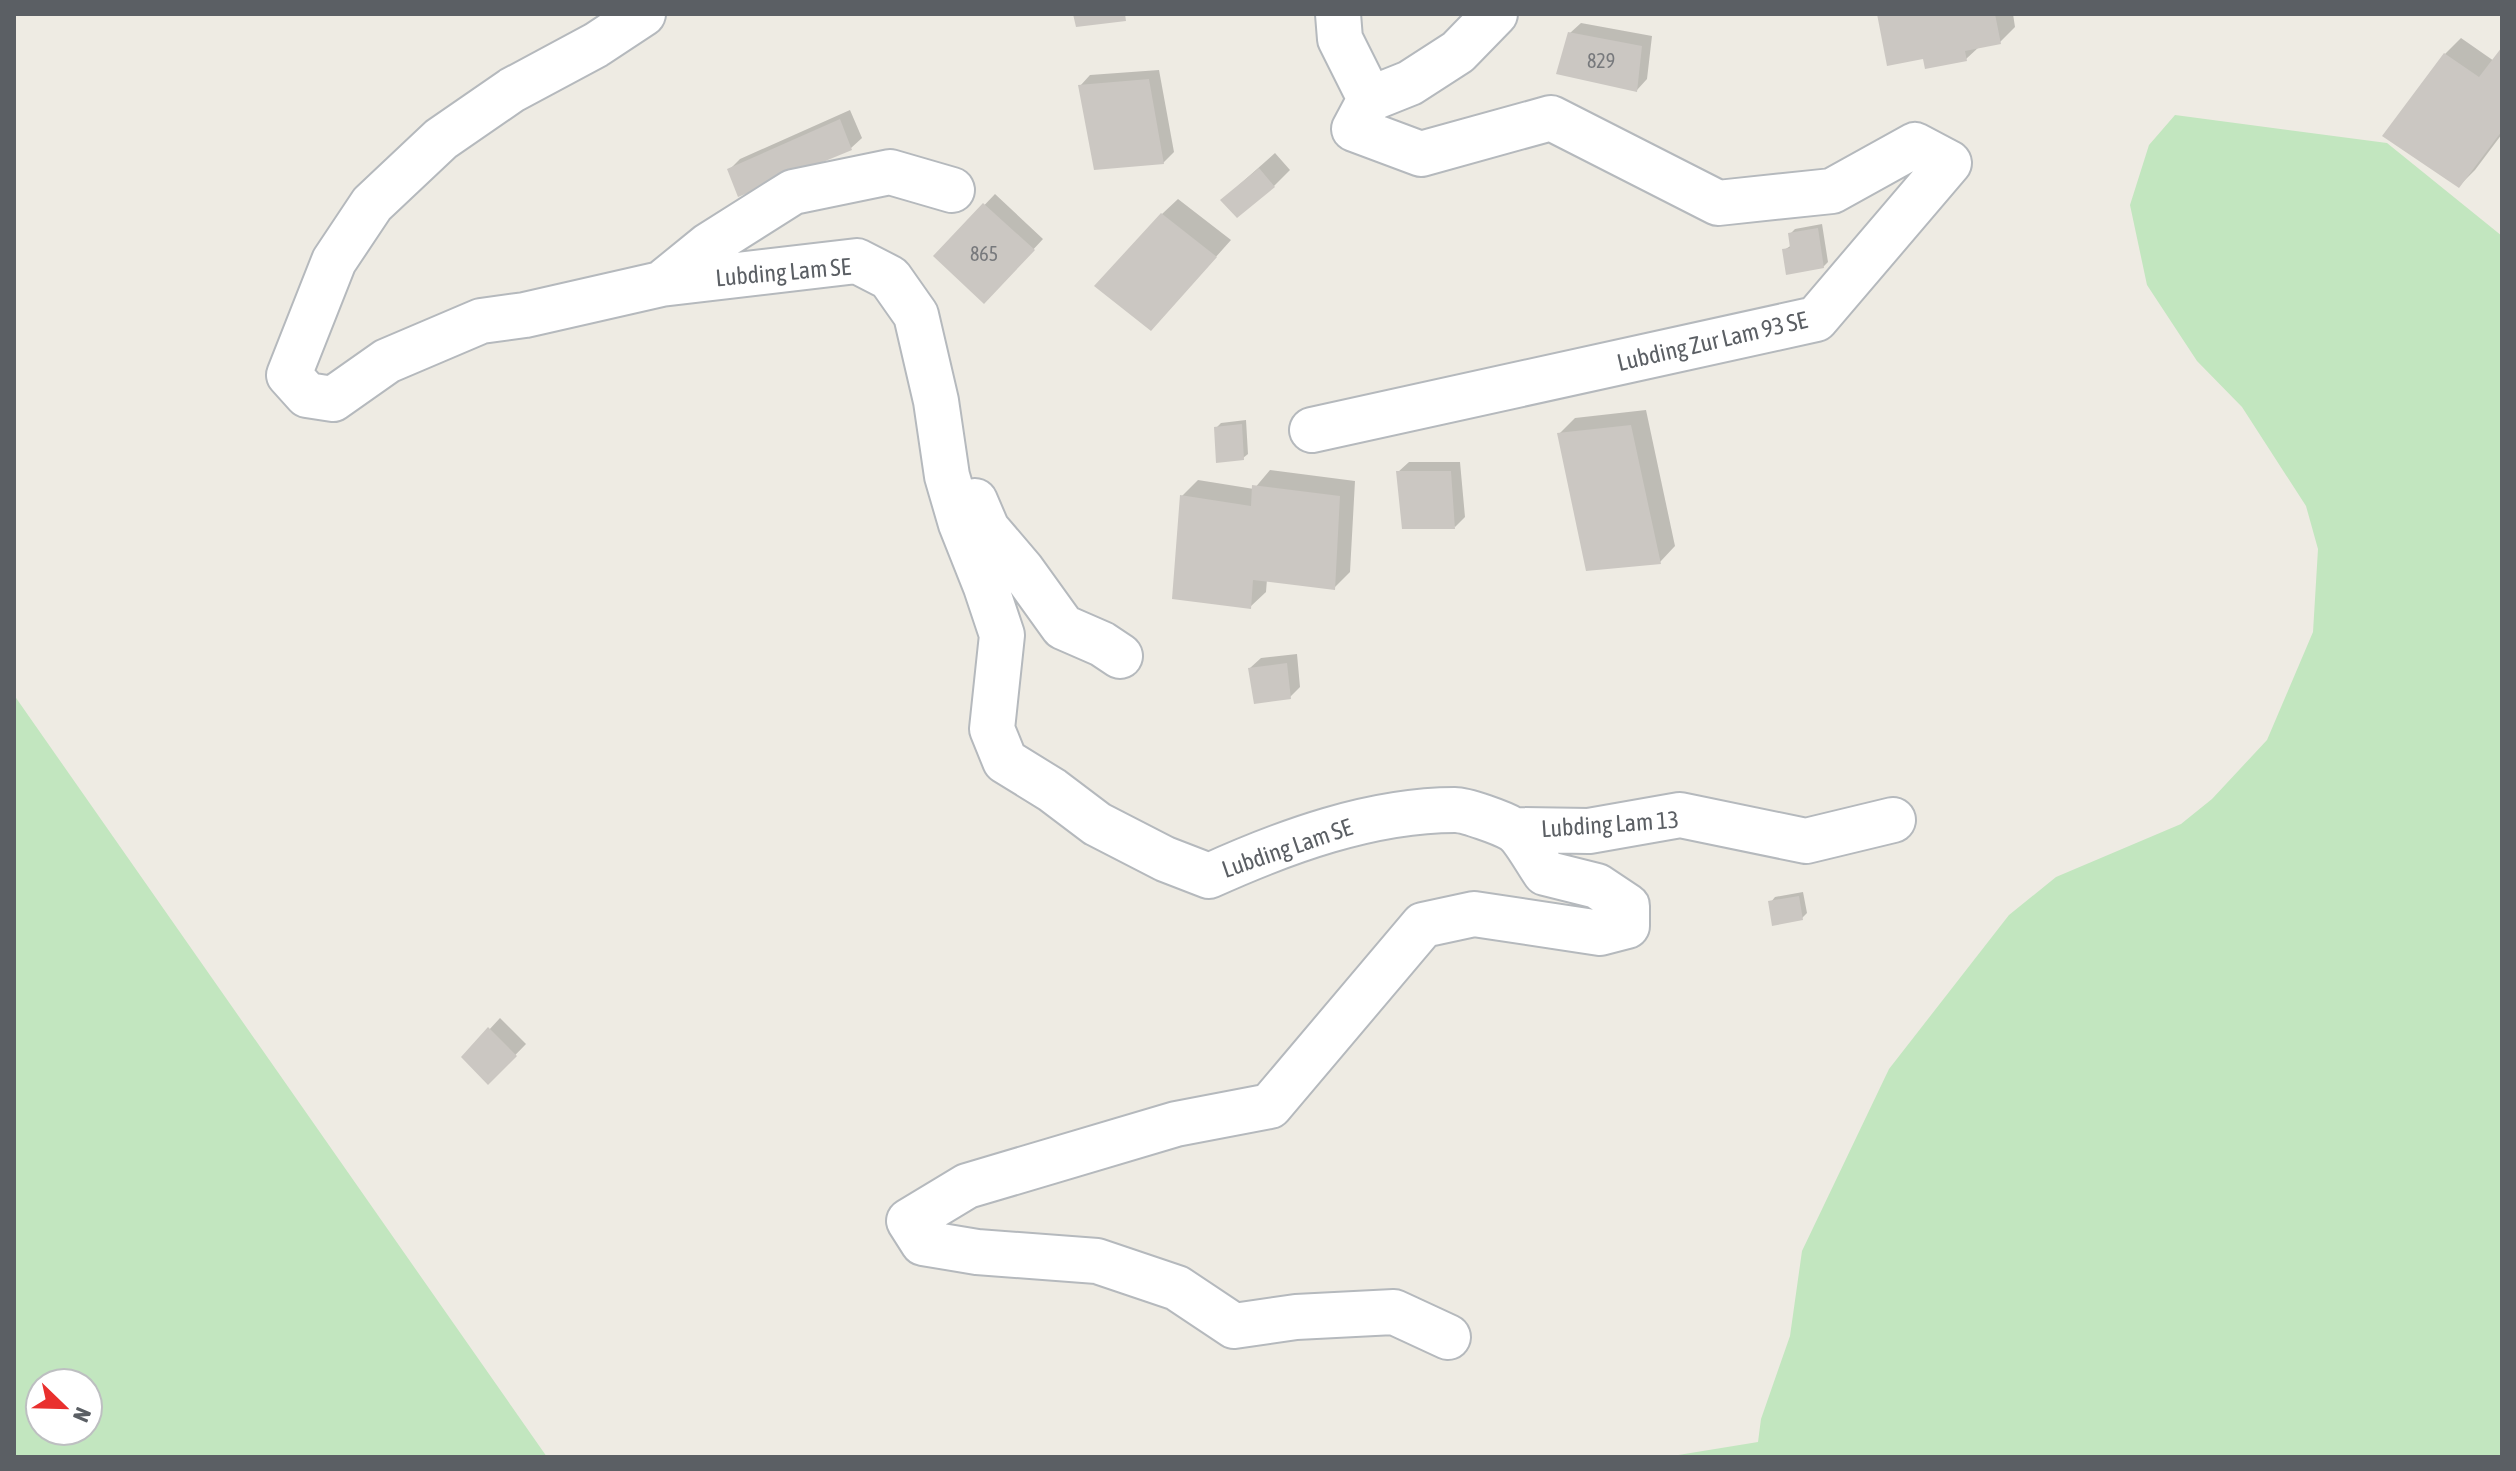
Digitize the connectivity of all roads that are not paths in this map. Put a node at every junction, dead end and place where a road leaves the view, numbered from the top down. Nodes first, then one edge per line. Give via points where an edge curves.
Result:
1 (643, 14) edge
2 (1338, 14) edge
3 (1495, 14) edge
4 (1370, 99) junction
5 (952, 190) dead end
6 (661, 284) junction
7 (1312, 430) dead end
8 (947, 476) junction
9 (1120, 656) dead end
10 (1893, 820) dead end
11 (1515, 830) junction
12 (1448, 1337) dead end

1 - 6 street, Lubding Lam SE via 512,90 441,139 372,204 334,261 289,375 307,395 333,399 387,361 481,321
2 - 4 street via 1340,39
3 - 4 street via 1458,52 1410,83
4 - 7 street, Lubding Zur Lam 93 SE via 1354,129 1421,154 1551,118 1718,203 1832,191 1915,145 1949,163 1816,319
5 - 6 street via 890,172 793,192 709,245
6 - 8 street, Lubding Lam SE via 857,261 890,278 916,315
8 - 9 street via 973,495 987,529 1063,627
8 - 11 street, Lubding Lam SE via 1002,635 992,729 1005,761 1097,824 1209,876 1276,849 1380,818 1458,810
10 - 11 street, Lubding Lam 13 via 1806,841 1680,815 1589,831
11 - 12 street via 1545,873 1597,886 1627,906 1627,926 1600,933 1474,914 1423,925 1270,1106 1176,1124 967,1186 909,1221 923,1243 1097,1261 1177,1288 1234,1326 1394,1312

